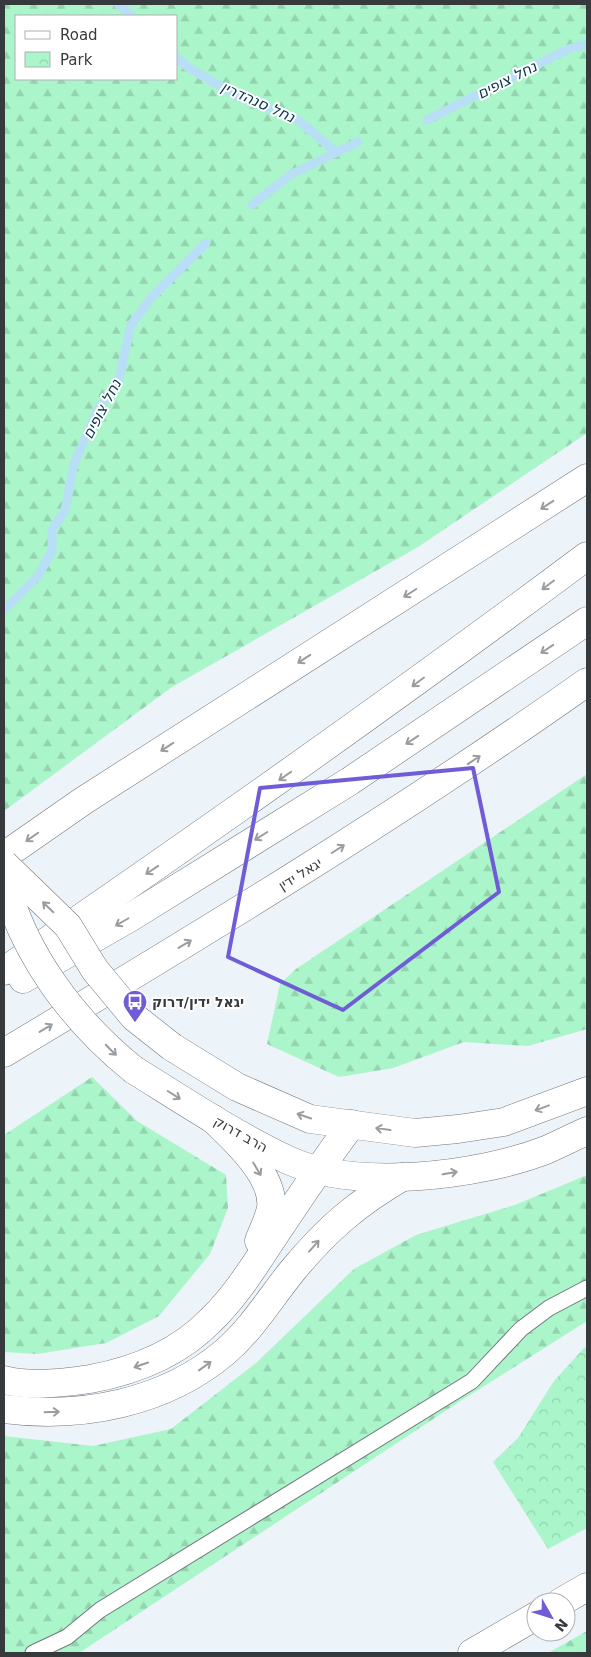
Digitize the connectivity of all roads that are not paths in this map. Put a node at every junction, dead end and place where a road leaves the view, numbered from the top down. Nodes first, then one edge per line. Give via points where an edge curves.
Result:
1 (587, 478) edge
2 (587, 556) edge
3 (587, 621) edge
4 (587, 682) edge
5 (4, 856) edge
6 (4, 864) edge
7 (4, 878) edge
8 (4, 971) edge
9 (4, 990) edge
10 (4, 1053) edge
11 (587, 1091) edge
12 (214, 1119) junction
13 (352, 1124) junction
14 (587, 1131) edge
15 (318, 1170) junction
16 (402, 1177) junction
17 (245, 1280) junction
18 (587, 1288) edge
19 (4, 1380) edge
20 (4, 1409) edge
21 (587, 1587) edge
22 (576, 1593) edge
23 (526, 1622) edge
24 (33, 1653) edge
25 (472, 1653) edge

1 -> 5 main road
2 -> 8 main road via 405,691
3 -> 9 main road via 350,781 131,917
10 -> 4 main road, יגאל ידין via 375,826
13 -> 6 main road, bridge via 310,1119 273,1105 172,1047 134,1017 96,970 68,926
7 -> 12 main road, הרב דרוק, bridge via 13,912 34,953 76,1012 134,1070
11 -> 13 main road via 504,1122 458,1129 415,1133
12 - 15 main road, הרב דרוק via 289,1161
12 -> 17 main road via 249,1155 267,1185 271,1206
13 - 15 main road
16 -> 14 main road, הרב דרוק via 445,1174 497,1164 544,1150
15 - 16 main road, הרב דרוק via 358,1176
15 - 17 main road
20 -> 16 main road via 30,1412 96,1408 160,1392 190,1377 226,1351 338,1221
17 -> 19 main road via 210,1321 152,1361 115,1374 79,1381
18 - 24 lane via 549,1308 521,1329 472,1381 100,1610 67,1637
21 - 22 main road
23 - 25 main road

